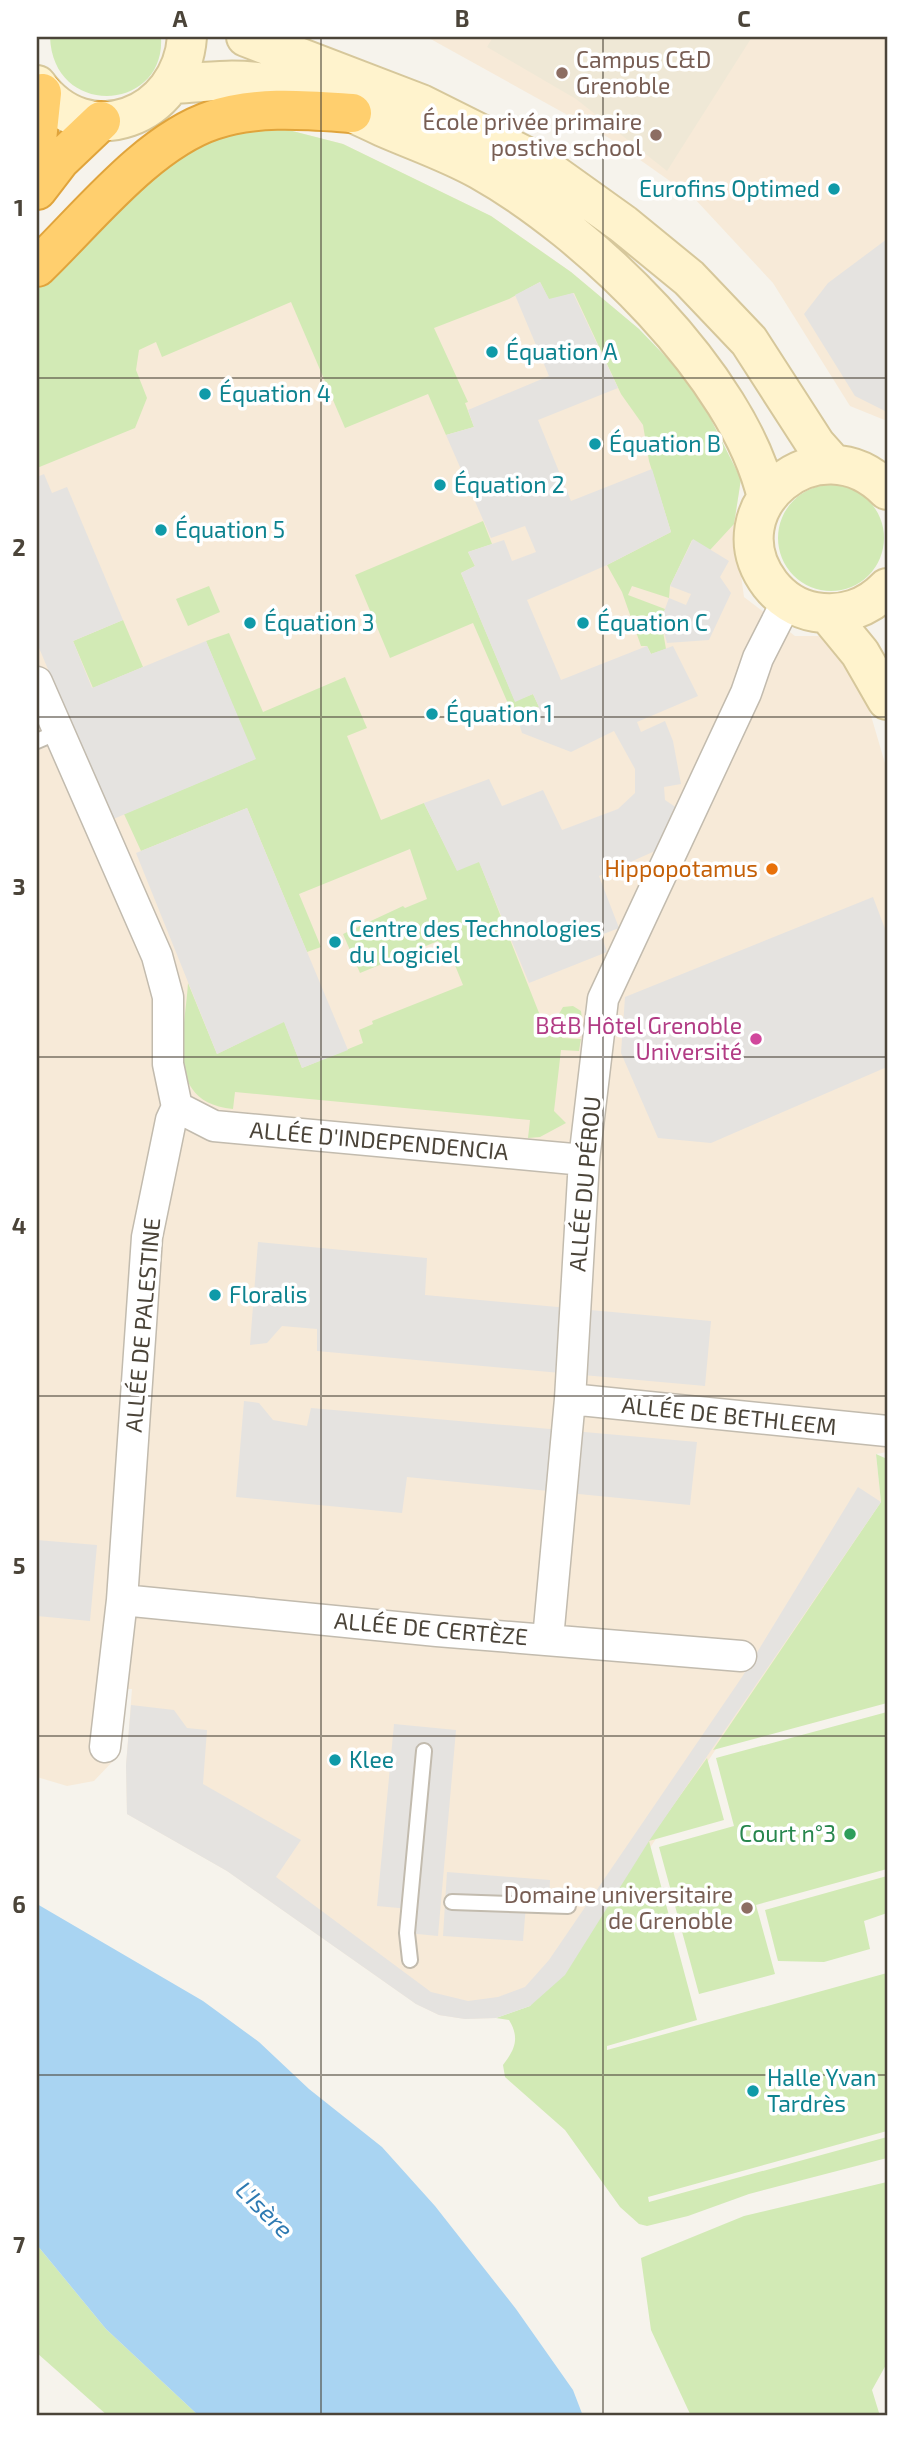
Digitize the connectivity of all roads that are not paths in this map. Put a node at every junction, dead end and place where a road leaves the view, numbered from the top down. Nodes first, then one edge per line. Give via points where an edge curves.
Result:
1 (187, 37) edge
2 (246, 37) edge
3 (174, 84) junction
4 (40, 89) edge
5 (352, 113) junction
6 (102, 121) junction
7 (37, 140) edge
8 (37, 190) edge
9 (37, 267) edge
10 (867, 472) edge
11 (767, 498) junction
12 (887, 587) edge
13 (787, 601) junction
14 (828, 614) junction
15 (37, 682) edge
16 (887, 700) edge
17 (48, 736) edge
18 (177, 1107) junction
19 (584, 1160) junction
20 (570, 1399) junction
21 (887, 1431) edge
22 (122, 1600) junction
23 (548, 1639) junction
24 (741, 1656) dead end
25 (104, 1746) dead end
26 (424, 1751) dead end
27 (452, 1902) dead end
28 (568, 1906) dead end
29 (410, 1960) dead end

1 - 3 street via 184,62
2 - 10 street via 421,104 535,161 689,278 749,341 816,445
3 - 5 street via 264,83
3 - 6 street via 135,116
4 - 6 street via 69,113
4 - 7 highway
5 - 9 highway via 249,112 194,128 131,175
5 - 11 street via 480,170 565,228 706,371 762,476
6 - 8 highway via 60,160
10 - 11 street via 814,465 779,483
11 - 13 street via 756,525 756,554 767,580
12 - 14 street via 863,607
13 - 14 street
13 - 19 street, ALLÉE DU PÉROU via 603,999
14 - 16 street via 860,653
15 - 17 street, ALLÉE DE PALESTINE
17 - 18 street, ALLÉE DE PALESTINE via 157,956 168,997 168,1064
18 - 19 street, ALLÉE D'INDEPENDENCIA via 214,1126
18 - 22 street, ALLÉE DE PALESTINE via 147,1237
19 - 20 street, ALLÉE DU PÉROU
20 - 21 street, ALLÉE DE BETHLEEM
20 - 23 street, ALLÉE DU PÉROU
22 - 23 street, ALLÉE DE CERTÈZE
22 - 25 street, ALLÉE DE PALESTINE
23 - 24 street, ALLÉE DE CERTÈZE
26 - 29 lane via 408,1933
27 - 28 lane

